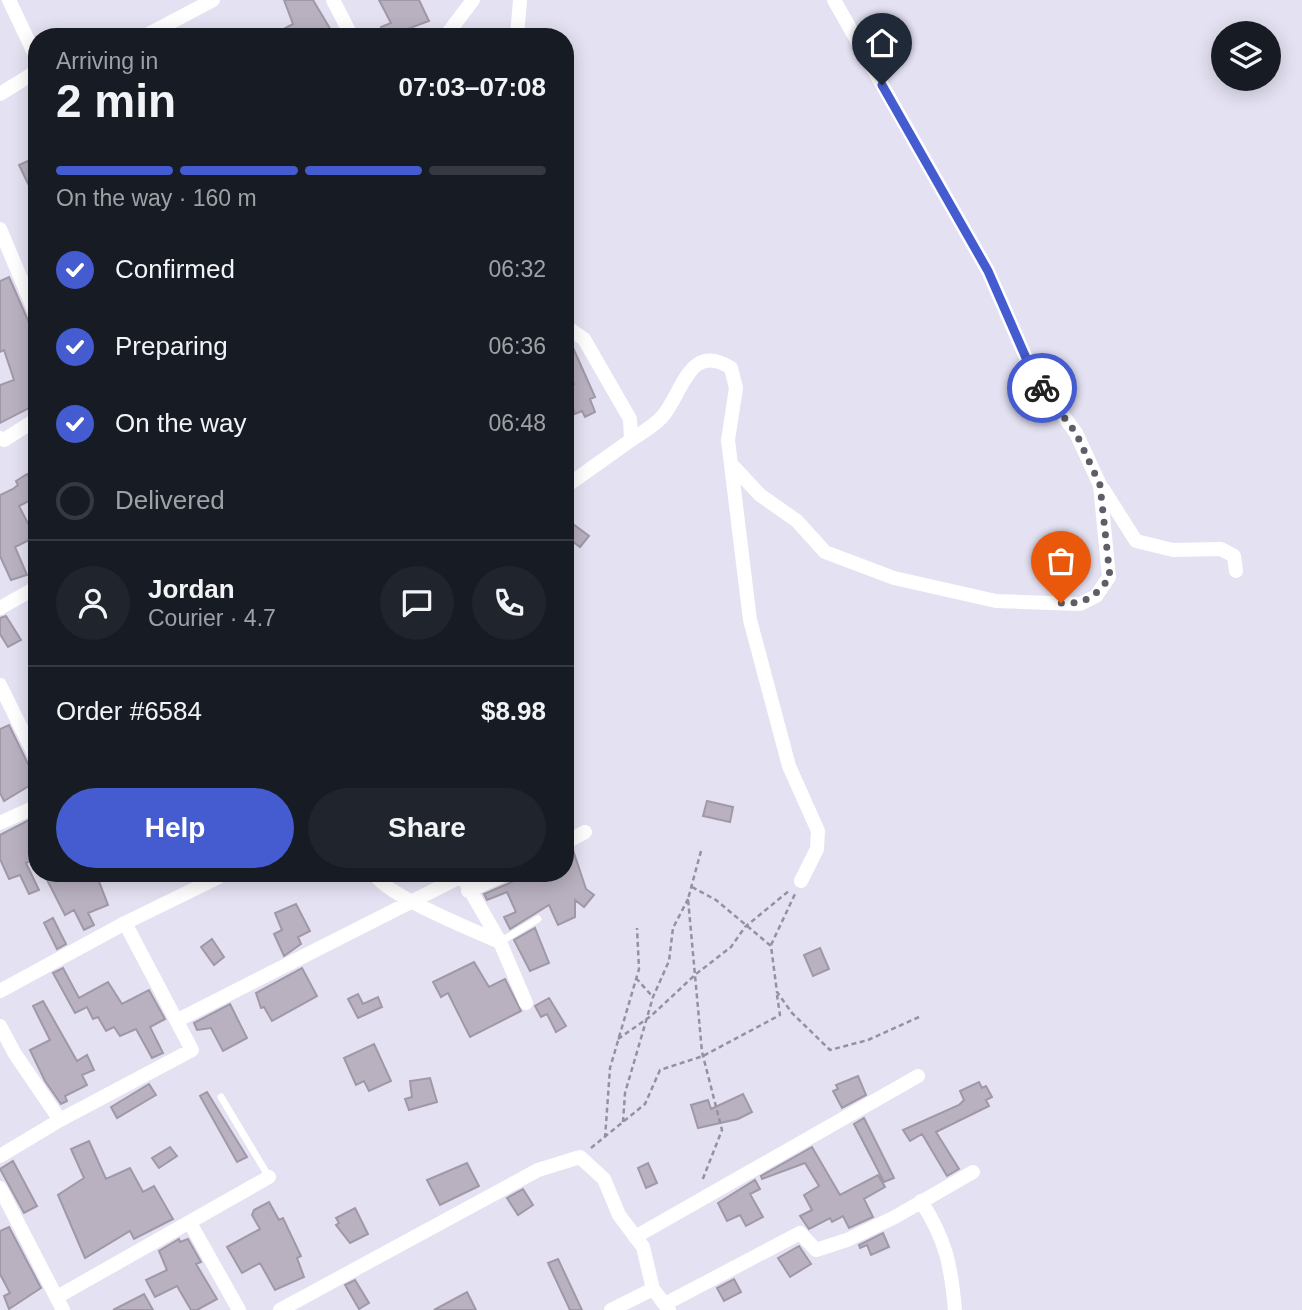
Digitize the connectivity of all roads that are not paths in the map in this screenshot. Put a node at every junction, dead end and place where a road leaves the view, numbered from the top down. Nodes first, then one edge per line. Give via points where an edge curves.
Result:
1 (9, 0) edge
2 (213, 0) edge
3 (333, 0) edge
4 (473, 0) edge
5 (520, 0) edge
6 (834, 0) edge
7 (160, 28) edge
8 (347, 28) edge
9 (452, 28) edge
10 (518, 28) edge
11 (28, 40) edge
12 (28, 77) edge
13 (0, 94) edge
14 (0, 229) edge
15 (28, 296) edge
16 (574, 332) edge
17 (28, 425) edge
18 (0, 438) edge
19 (631, 440) junction
20 (733, 466) junction
21 (574, 481) edge
22 (1100, 485) junction
23 (1236, 571) dead end
24 (28, 592) edge
25 (0, 608) edge
26 (0, 684) edge
27 (28, 742) edge
28 (28, 810) edge
29 (0, 823) edge
30 (585, 832) dead end
31 (574, 838) edge
32 (801, 881) road end
33 (206, 882) edge
34 (380, 882) edge
35 (447, 882) edge
36 (464, 882) edge
37 (488, 882) edge
38 (468, 891) junction
39 (411, 900) junction
40 (538, 919) dead end
41 (125, 923) junction
42 (500, 942) junction
43 (0, 991) edge
44 (526, 1003) dead end
45 (178, 1020) junction
46 (0, 1026) edge
47 (918, 1076) dead end
48 (221, 1097) dead end
49 (60, 1119) junction
50 (0, 1156) edge
51 (973, 1172) dead end
52 (269, 1177) joint
53 (0, 1188) edge
54 (921, 1201) junction
55 (190, 1223) junction
56 (635, 1237) junction
57 (653, 1290) junction
58 (60, 1304) edge
59 (667, 1307) edge
60 (239, 1310) edge
61 (280, 1310) edge
62 (611, 1310) edge
63 (955, 1310) edge

1 - 11 street
2 - 7 street
3 - 8 street
4 - 9 street
5 - 10 street
6 - 22 street via 988,271 1034,376 1076,433
12 - 13 street
14 - 15 street
16 - 19 street via 584,339 630,419
17 - 18 street via 4,440
19 - 20 street via 662,418 687,373 706,360 719,360 731,368 736,388 728,440
19 - 21 street
20 - 22 street via 760,495 797,521 825,552 894,578 996,601 1080,604 1096,596 1110,577
20 - 32 street via 750,620 789,766 818,831 817,849
22 - 23 street via 1136,541 1173,551 1221,549 1234,556
24 - 25 street
26 - 27 street
28 - 29 street
30 - 31 street
33 - 41 street
34 - 39 street
35 - 39 street
36 - 38 street
37 - 38 street
38 - 42 street
39 - 42 street
39 - 45 street
40 - 42 lane
41 - 43 street
41 - 45 street
42 - 44 street
45 - 49 street via 192,1050
46 - 49 street
47 - 56 street
48 - 52 lane
49 - 50 street
51 - 54 street
52 - 55 street
53 - 58 street
54 - 59 street via 847,1240 816,1250 800,1233
54 - 63 street via 941,1231 952,1266
55 - 58 street
55 - 60 street
56 - 57 street
56 - 61 street via 619,1215 604,1179 580,1157 538,1170
57 - 59 street
57 - 62 street

